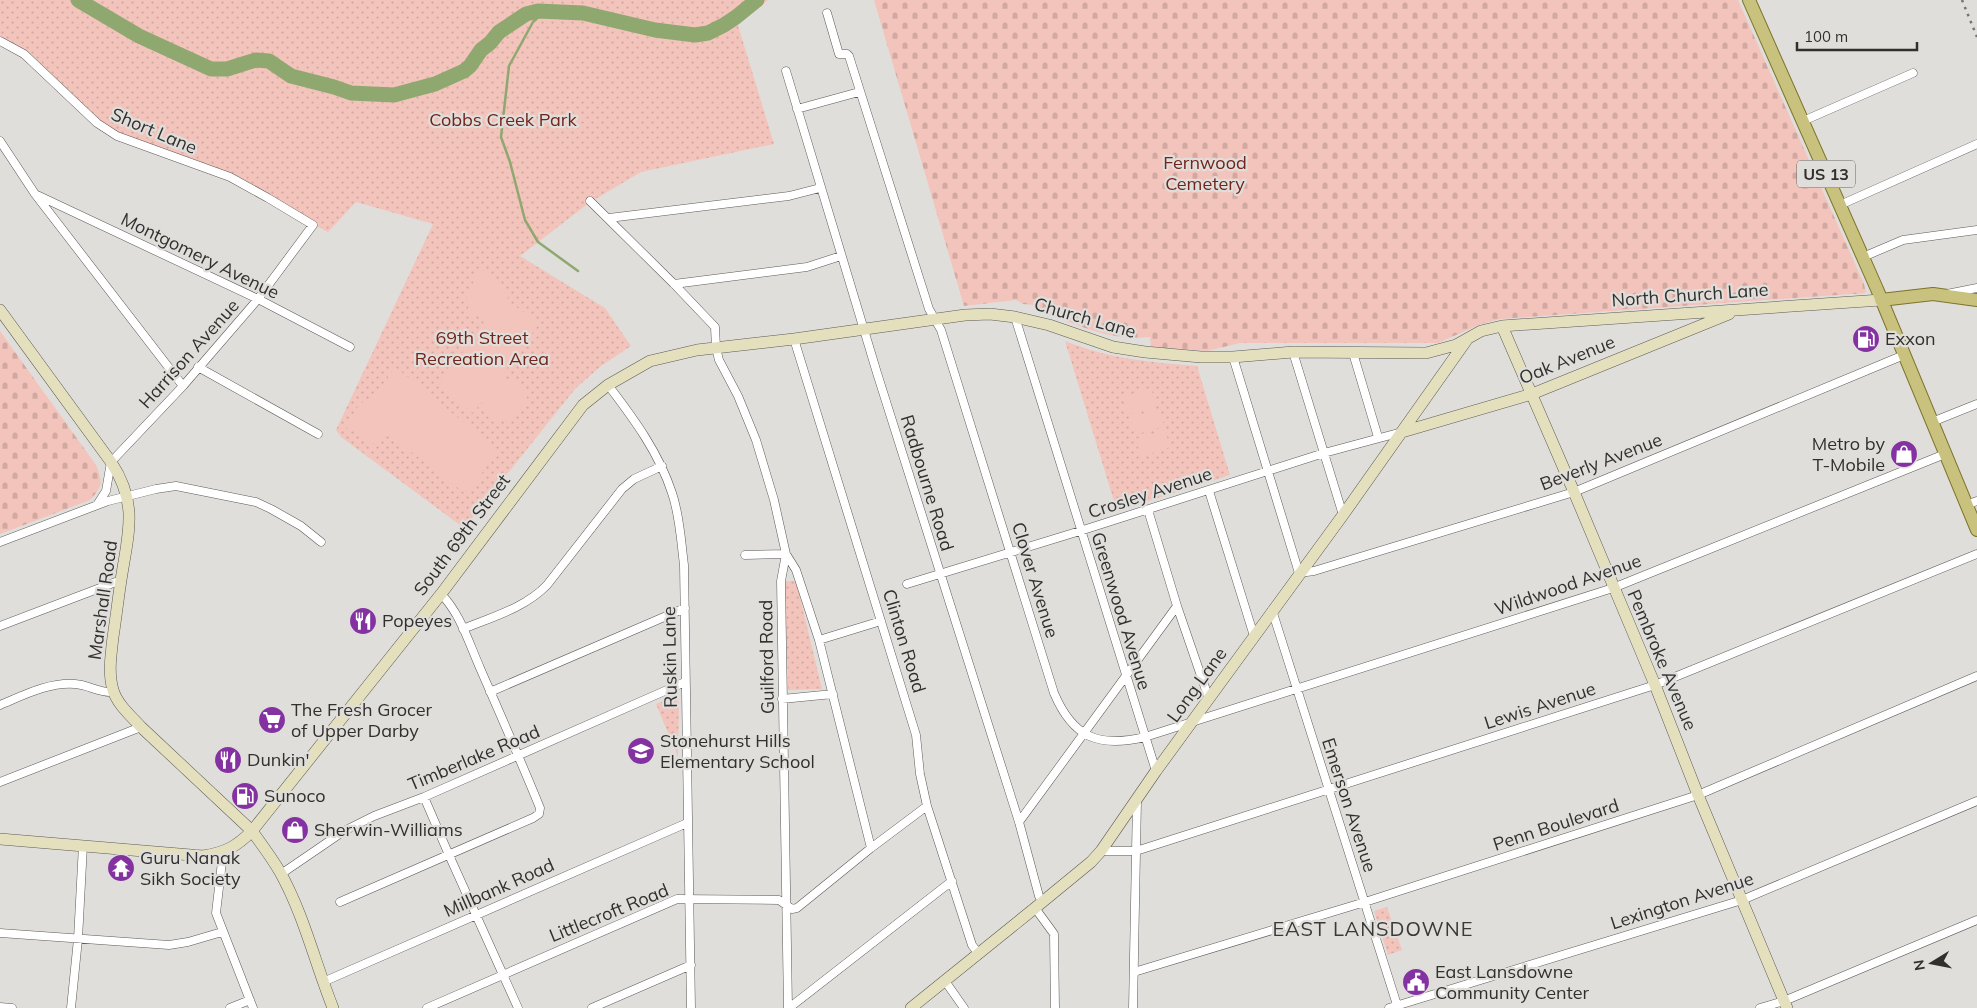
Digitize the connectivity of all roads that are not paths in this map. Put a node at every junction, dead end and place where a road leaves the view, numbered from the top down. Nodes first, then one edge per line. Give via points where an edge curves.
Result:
1 (1749, 0) edge
2 (827, 13) dead end
3 (0, 40) edge
4 (786, 72) dead end
5 (1913, 73) dead end
6 (858, 92) junction
7 (797, 109) junction
8 (1803, 121) junction
9 (0, 141) edge
10 (1977, 144) edge
11 (820, 188) junction
12 (35, 194) junction
13 (590, 201) dead end
14 (1840, 205) junction
15 (609, 218) junction
16 (313, 225) joint
17 (1977, 230) edge
18 (841, 256) junction
19 (1863, 257) junction
20 (674, 284) junction
21 (1977, 288) edge
22 (1946, 294) junction
23 (258, 299) junction
24 (1881, 300) junction
25 (1977, 300) edge
26 (1740, 309) junction
27 (0, 310) edge
28 (1015, 317) junction
29 (935, 320) junction
30 (1502, 326) junction
31 (864, 329) junction
32 (794, 339) junction
33 (1467, 339) junction
34 (350, 347) dead end
35 (716, 348) junction
36 (1293, 352) junction
37 (1353, 353) junction
38 (1904, 355) junction
39 (1233, 357) junction
40 (198, 367) junction
41 (608, 385) junction
42 (183, 386) junction
43 (1532, 394) junction
44 (1977, 404) edge
45 (1932, 422) junction
46 (1402, 432) junction
47 (318, 434) dead end
48 (1378, 437) junction
49 (1324, 453) junction
50 (1945, 454) junction
51 (112, 462) junction
52 (662, 466) junction
53 (1268, 471) junction
54 (1209, 491) junction
55 (1574, 492) junction
56 (127, 496) junction
57 (1972, 503) edge
58 (97, 505) junction
59 (1148, 510) junction
60 (1343, 515) junction
61 (1977, 530) edge
62 (1080, 531) junction
63 (0, 542) edge
64 (321, 542) dead end
65 (1010, 553) junction
66 (745, 554) dead end
67 (786, 554) junction
68 (1977, 554) edge
69 (1299, 573) junction
70 (940, 574) junction
71 (121, 580) junction
72 (907, 584) dead end
73 (1613, 588) junction
74 (440, 594) junction
75 (1177, 606) junction
76 (685, 608) junction
77 (1272, 610) junction
78 (881, 621) junction
79 (0, 626) edge
80 (462, 629) junction
81 (1254, 636) junction
82 (819, 640) junction
83 (1126, 676) junction
84 (1977, 676) edge
85 (685, 682) junction
86 (1655, 685) junction
87 (1297, 690) junction
88 (113, 692) junction
89 (490, 692) junction
90 (833, 694) junction
91 (782, 699) junction
92 (1210, 699) junction
93 (0, 705) edge
94 (1193, 723) junction
95 (141, 726) junction
96 (1084, 735) junction
97 (1145, 737) junction
98 (518, 755) junction
99 (1156, 771) junction
100 (0, 782) edge
101 (1329, 790) junction
102 (1698, 795) junction
103 (424, 797) junction
104 (1137, 799) junction
105 (1977, 801) edge
106 (927, 806) junction
107 (1019, 822) junction
108 (687, 823) junction
109 (252, 831) junction
110 (0, 839) edge
111 (83, 845) junction
112 (871, 848) junction
113 (1101, 851) junction
114 (1136, 851) junction
115 (223, 853) junction
116 (449, 855) junction
117 (281, 874) junction
118 (952, 881) junction
119 (343, 900) dead end
120 (689, 900) junction
121 (1742, 900) junction
122 (1365, 902) junction
123 (1039, 905) junction
124 (787, 906) junction
125 (476, 914) junction
126 (1977, 920) edge
127 (222, 932) junction
128 (0, 933) edge
129 (78, 939) junction
130 (978, 953) junction
131 (691, 965) junction
132 (1134, 972) junction
133 (503, 974) junction
134 (945, 981) junction
135 (323, 982) junction
136 (251, 1004) edge
137 (1785, 1004) edge
138 (0, 1007) edge
139 (1395, 1007) edge
140 (12, 1008) edge
141 (71, 1008) edge
142 (230, 1008) edge
143 (333, 1008) edge
144 (427, 1008) edge
145 (518, 1008) edge
146 (592, 1008) edge
147 (691, 1008) edge
148 (789, 1008) edge
149 (911, 1008) edge
150 (964, 1008) edge
151 (1055, 1008) edge
152 (1133, 1008) edge
153 (1760, 1008) edge

1 - 8 main road, US 13
2 - 6 street, Clover Avenue via 838,52 849,56
3 - 16 street, Short Lane via 24,54 97,123 117,136 230,178
4 - 7 street, Radbourne Road
5 - 8 street
6 - 7 street
6 - 29 street, Clover Avenue
7 - 11 street, Radbourne Road
8 - 14 main road, US 13
9 - 12 street
10 - 14 street
11 - 15 street via 789,196
11 - 18 street, Radbourne Road
12 - 23 street, Montgomery Avenue
12 - 42 street
13 - 15 street, Guilford Road
14 - 19 main road, US 13
15 - 20 street, Guilford Road
16 - 23 street, Harrison Avenue
17 - 19 street via 1903,240
18 - 20 street via 807,267
18 - 31 street, Radbourne Road
19 - 24 main road, US 13
20 - 35 street, Guilford Road via 715,327
21 - 22 street
22 - 24 main road
22 - 25 main road
23 - 34 street, Montgomery Avenue
23 - 40 street, Harrison Avenue
24 - 26 main road, North Church Lane
24 - 38 main road
26 - 30 main road, North Church Lane
26 - 43 main road, Oak Avenue
27 - 51 main road, Marshall Road
28 - 29 main road, Church Lane via 990,314
28 - 39 main road, Church Lane via 1049,324 1113,347 1201,357
28 - 62 street, Greenwood Avenue
29 - 31 main road, Church Lane
29 - 65 street, Clover Avenue via 942,330
30 - 33 main road, Church Lane via 1481,331
30 - 43 main road, Pembroke Avenue
31 - 32 main road, Church Lane
31 - 70 street, Radbourne Road
32 - 35 main road, Church Lane
32 - 78 street, Clinton Road
33 - 37 main road, Church Lane via 1426,353
33 - 46 main road, Long Lane
35 - 41 main road, South 69th Street via 650,361
35 - 67 street, Guilford Road via 756,440
36 - 37 main road, Church Lane
36 - 39 main road, Church Lane
36 - 49 street
37 - 48 street
38 - 45 main road
38 - 55 street, Beverly Avenue
39 - 53 street
40 - 42 street, Harrison Avenue
40 - 47 street
41 - 52 street, Ruskin Lane via 640,426
41 - 74 main road, South 69th Street via 583,405
42 - 51 street, Harrison Avenue
43 - 46 main road, Oak Avenue
43 - 55 main road, Pembroke Avenue
44 - 45 street
45 - 50 main road
46 - 48 street, Crosley Avenue
46 - 60 main road, Long Lane
48 - 49 street, Crosley Avenue
49 - 53 street, Crosley Avenue
49 - 60 street
50 - 57 main road
50 - 73 street, Wildwood Avenue
51 - 56 main road, Marshall Road
51 - 58 street via 106,491
52 - 76 street, Ruskin Lane via 673,495 680,530
52 - 80 street via 634,479 622,489 536,597
53 - 54 street, Crosley Avenue
53 - 69 street
54 - 59 street, Crosley Avenue
54 - 81 street
55 - 69 street, Beverly Avenue
55 - 73 main road, Pembroke Avenue
56 - 58 street
56 - 64 street via 176,486 256,502 301,526
56 - 71 main road, Marshall Road via 130,533
57 - 61 main road
58 - 63 street
59 - 62 street, Crosley Avenue
59 - 75 street
60 - 69 main road, Long Lane
62 - 65 street, Crosley Avenue
62 - 83 street, Greenwood Avenue
65 - 70 street, Crosley Avenue
65 - 96 street, Clover Avenue via 1054,693 1064,713
66 - 67 street
67 - 82 street via 796,570
67 - 91 street, Guilford Road via 781,581
68 - 86 street, Lewis Avenue
69 - 77 main road, Long Lane
70 - 72 street, Crosley Avenue
70 - 107 street, Radbourne Road
71 - 79 street
71 - 88 main road, Marshall Road via 110,661
73 - 86 main road, Pembroke Avenue
73 - 87 street, Wildwood Avenue
74 - 80 street via 450,604
74 - 109 main road, South 69th Street
75 - 83 street
75 - 92 street
76 - 85 street, Ruskin Lane
76 - 89 street
77 - 81 main road, Long Lane
77 - 87 street, Emerson Avenue
78 - 82 street
78 - 106 street, Clinton Road via 916,735
80 - 89 street
81 - 92 main road, Long Lane
82 - 90 street
83 - 96 street
83 - 97 street, Greenwood Avenue
84 - 102 street, Penn Boulevard
85 - 98 street, Timberlake Road
85 - 108 street, Ruskin Lane
86 - 101 street, Lewis Avenue
86 - 102 main road, Pembroke Avenue
87 - 94 street, Wildwood Avenue
87 - 101 street, Emerson Avenue
88 - 93 street via 102,693 78,684 50,685
88 - 95 main road, Marshall Road
89 - 98 street
90 - 91 street
90 - 112 street
91 - 124 street, Guilford Road
92 - 94 main road, Long Lane
94 - 97 street
94 - 99 main road, Long Lane
95 - 100 street
95 - 109 main road, Marshall Road
96 - 97 street via 1115,742
96 - 107 street
97 - 99 street, Greenwood Avenue
98 - 103 street, Timberlake Road
98 - 116 street via 540,808 539,814
99 - 104 main road, Long Lane
101 - 114 street, Lewis Avenue
101 - 122 street, Emerson Avenue
102 - 121 main road, Pembroke Avenue
102 - 122 street, Penn Boulevard
103 - 116 street
103 - 117 street, Timberlake Road via 344,831
104 - 113 main road, Long Lane
104 - 114 street
105 - 121 street, Lexington Avenue
106 - 112 street
106 - 118 street, Clinton Road
107 - 123 street, Radbourne Road
108 - 120 street, Ruskin Lane
108 - 125 street, Millbank Road
109 - 115 main road, South 69th Street via 238,845
109 - 117 main road, Marshall Road
110 - 111 main road, South 69th Street
111 - 115 main road, South 69th Street via 203,856
111 - 129 street
112 - 124 street via 797,908
113 - 114 street, Lewis Avenue
113 - 123 main road, Long Lane
114 - 132 street
115 - 127 street via 216,913
116 - 119 street
116 - 125 street
117 - 135 main road, Marshall Road via 301,918
118 - 130 street, Clinton Road via 972,944
118 - 148 street
120 - 124 street, Littlecroft Road via 779,900
120 - 131 street, Ruskin Lane
120 - 133 street, Littlecroft Road via 677,900
121 - 137 main road, Pembroke Avenue
121 - 139 street, Lexington Avenue
122 - 132 street, Penn Boulevard
122 - 139 street, Emerson Avenue
123 - 130 main road, Long Lane
123 - 151 street, Radbourne Road via 1054,934
124 - 148 street, Guilford Road
125 - 133 street
125 - 135 street, Millbank Road
126 - 137 street
127 - 129 street via 169,945
127 - 136 street
128 - 129 street
129 - 141 street
130 - 134 main road, Long Lane
131 - 146 street
131 - 147 street, Ruskin Lane
132 - 152 street
133 - 144 street, Littlecroft Road
133 - 145 street
134 - 149 main road, Long Lane
134 - 150 street
135 - 143 main road, Marshall Road
136 - 142 street
137 - 153 street
138 - 140 street

